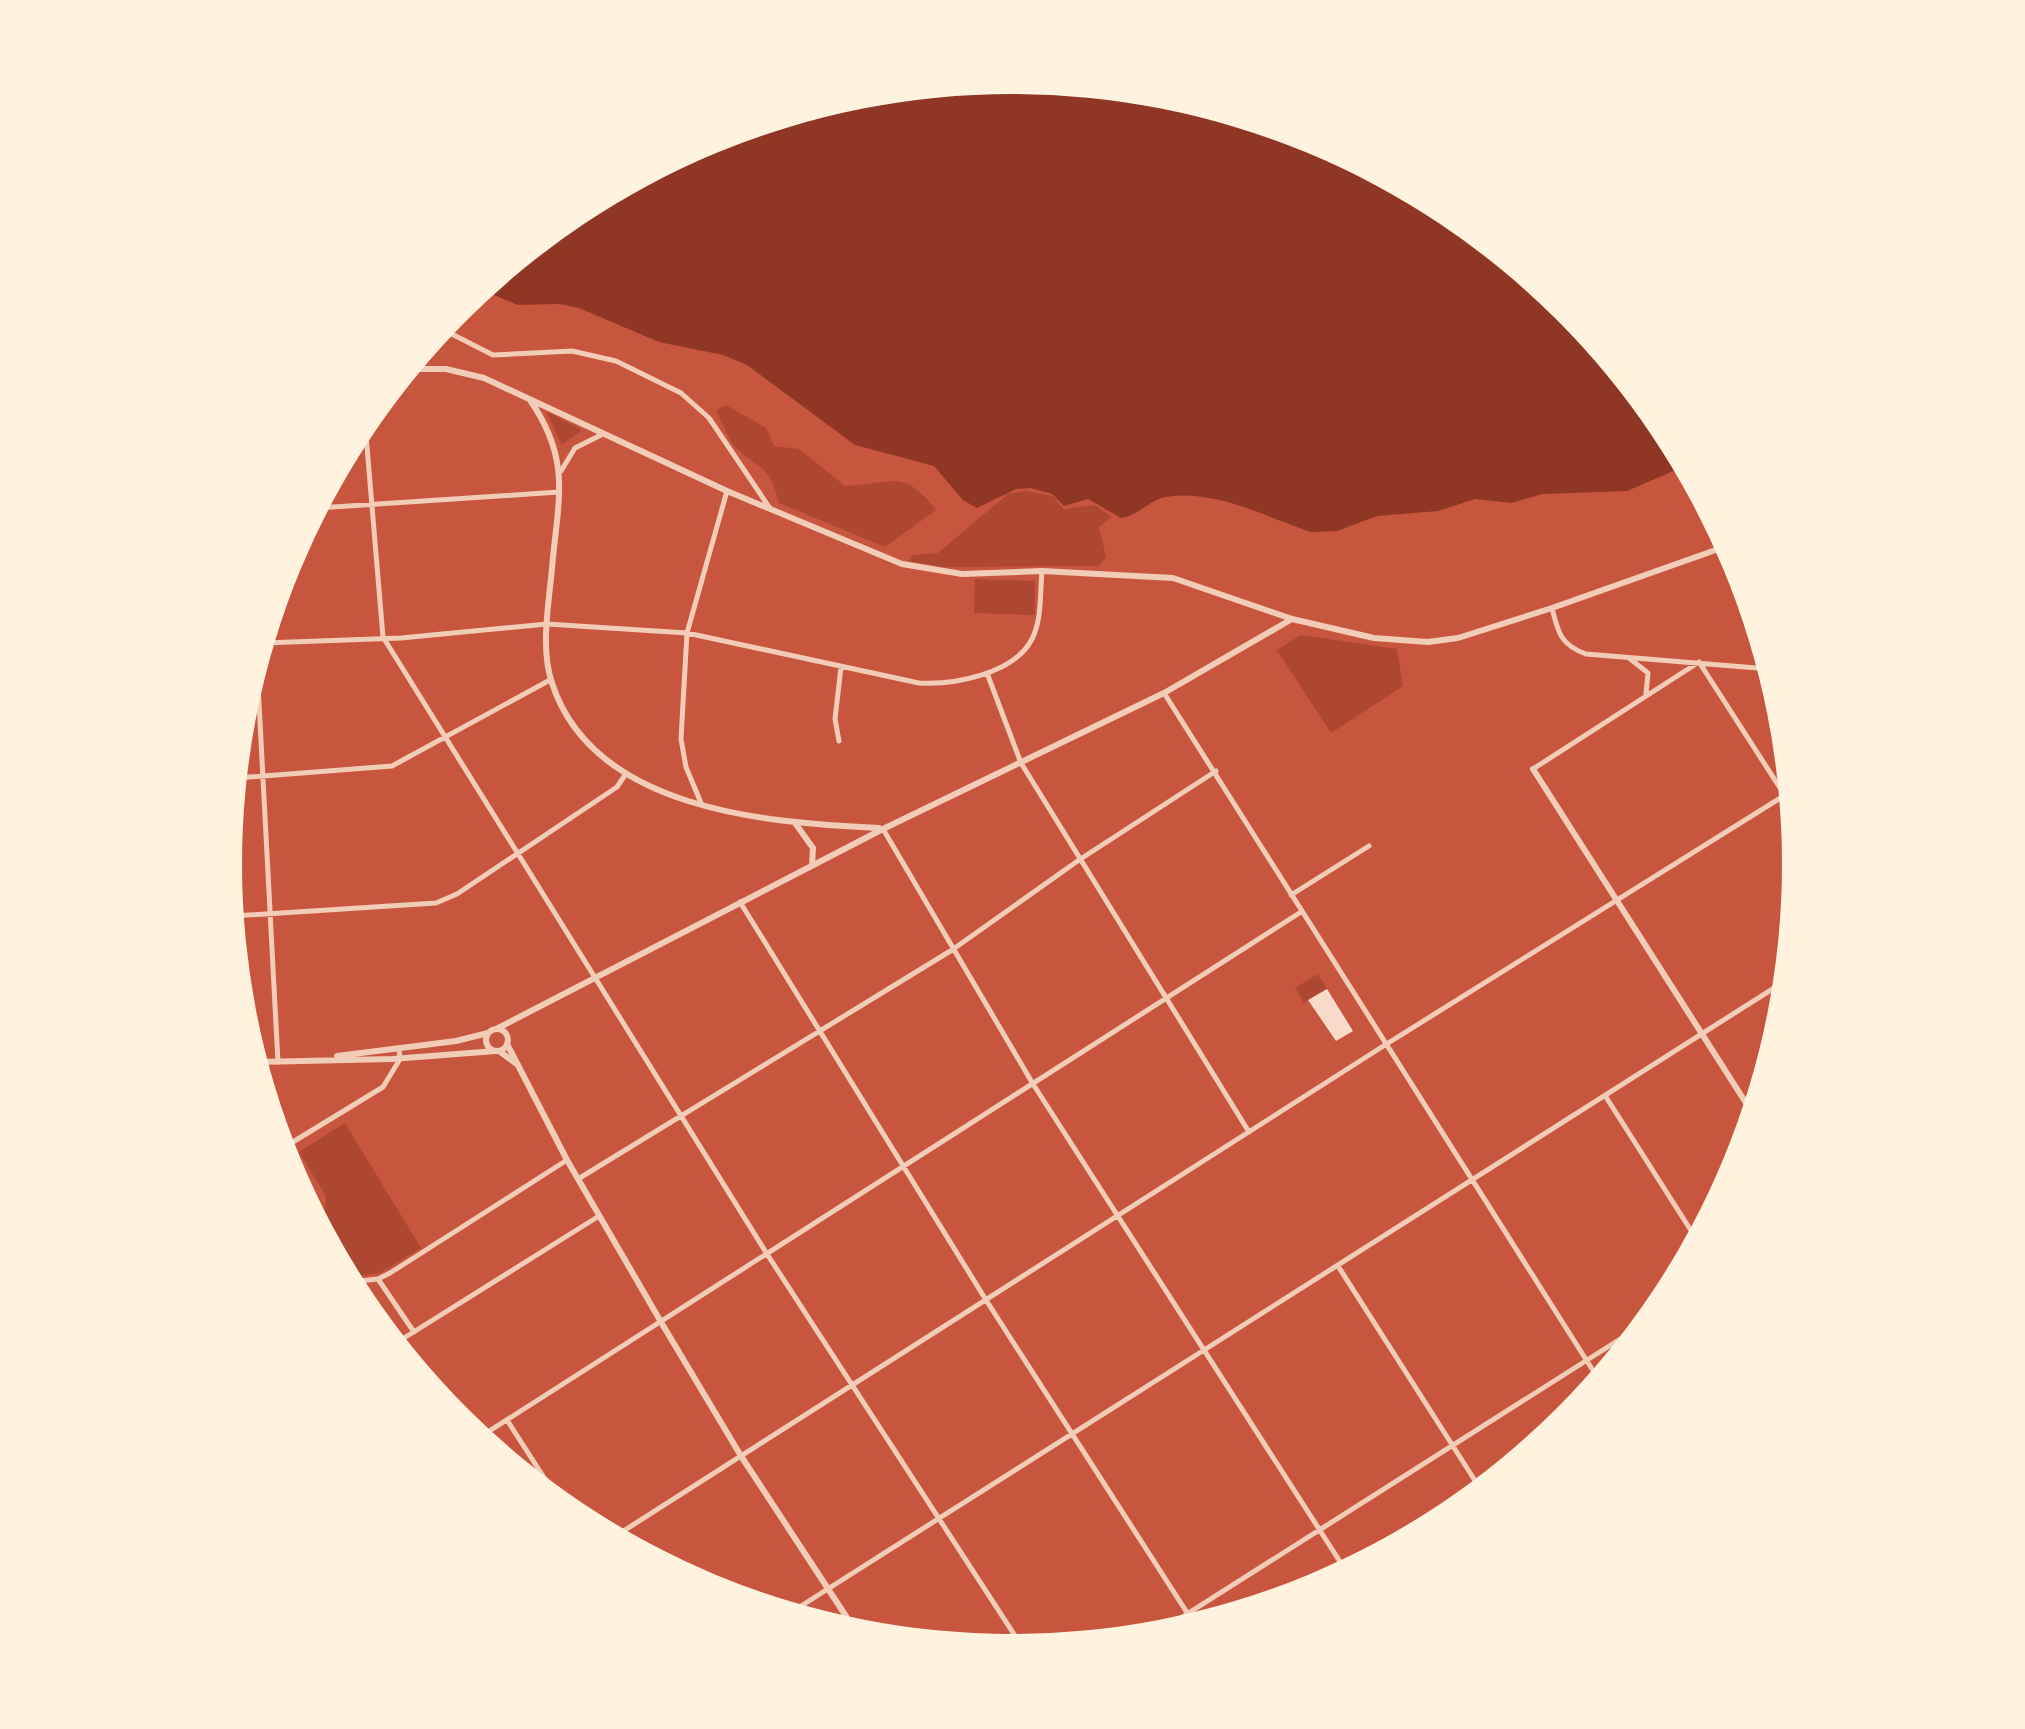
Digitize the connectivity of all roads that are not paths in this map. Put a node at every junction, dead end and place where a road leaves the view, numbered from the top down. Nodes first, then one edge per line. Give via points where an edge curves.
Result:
1 (454, 335) edge
2 (422, 370) edge
3 (529, 399) junction
4 (601, 435) junction
5 (367, 444) edge
6 (561, 471) junction
7 (727, 491) junction
8 (559, 492) junction
9 (372, 506) junction
10 (330, 508) edge
11 (770, 509) junction
12 (1715, 550) edge
13 (1042, 571) junction
14 (1552, 608) junction
15 (1292, 619) junction
16 (547, 624) junction
17 (687, 633) junction
18 (383, 637) junction
19 (275, 642) edge
20 (1628, 657) junction
21 (1699, 662) junction
22 (841, 667) junction
23 (1758, 668) edge
24 (987, 673) junction
25 (550, 680) junction
26 (1164, 693) junction
27 (1645, 696) junction
28 (260, 702) edge
29 (444, 740) junction
30 (839, 741) dead end
31 (1021, 763) junction
32 (1533, 769) joint
33 (1216, 771) junction
34 (625, 775) junction
35 (265, 776) junction
36 (248, 777) edge
37 (1778, 780) edge
38 (1779, 799) edge
39 (701, 803) junction
40 (795, 823) junction
41 (883, 829) junction
42 (1369, 846) dead end
43 (516, 854) junction
44 (1079, 860) junction
45 (812, 866) junction
46 (1291, 895) junction
47 (740, 901) junction
48 (1618, 902) junction
49 (1301, 912) junction
50 (272, 914) junction
51 (244, 915) edge
52 (952, 950) junction
53 (596, 979) junction
54 (1772, 989) edge
55 (1165, 1000) junction
56 (521, 1018) junction
57 (498, 1028) junction
58 (819, 1032) junction
59 (488, 1033) junction
60 (1703, 1034) junction
61 (508, 1042) junction
62 (1385, 1045) junction
63 (399, 1050) junction
64 (498, 1051) junction
65 (400, 1059) junction
66 (289, 1061) junction
67 (268, 1062) edge
68 (278, 1062) junction
69 (523, 1071) junction
70 (1033, 1084) junction
71 (1606, 1097) junction
72 (1745, 1102) edge
73 (680, 1113) junction
74 (1249, 1132) junction
75 (294, 1141) edge
76 (567, 1160) junction
77 (902, 1167) junction
78 (578, 1179) junction
79 (1473, 1182) junction
80 (599, 1216) junction
81 (1117, 1216) junction
82 (1691, 1230) edge
83 (767, 1254) junction
84 (1338, 1266) junction
85 (378, 1279) junction
86 (364, 1280) edge
87 (986, 1300) junction
88 (661, 1322) junction
89 (414, 1332) junction
90 (404, 1338) edge
91 (1621, 1338) edge
92 (1205, 1349) junction
93 (1586, 1359) junction
94 (1594, 1371) edge
95 (852, 1385) junction
96 (507, 1420) junction
97 (490, 1431) edge
98 (1074, 1435) junction
99 (1454, 1447) junction
100 (741, 1456) junction
101 (543, 1476) edge
102 (1475, 1481) edge
103 (939, 1518) junction
104 (1320, 1528) junction
105 (624, 1530) edge
106 (1340, 1562) edge
107 (830, 1589) junction
108 (802, 1606) edge
109 (1188, 1614) joint
110 (847, 1617) edge
111 (1015, 1635) edge

1 - 11 street via 493,355 572,351 616,361 681,393 709,418
2 - 3 street via 468,372
3 - 4 street
3 - 6 street via 543,419
4 - 6 street via 575,448
4 - 7 street
5 - 9 street
6 - 8 street
7 - 11 street
7 - 17 street
8 - 9 street
8 - 16 street
9 - 10 street
9 - 18 street
11 - 13 street via 930,571
12 - 14 street
13 - 15 street via 1173,578
13 - 24 street via 1031,640 1022,652
14 - 15 street via 1458,638 1428,642 1374,638
14 - 20 street via 1559,635 1569,648
15 - 26 street
16 - 17 street
16 - 18 street
16 - 25 street
17 - 22 street
17 - 39 street via 681,739
18 - 19 street
18 - 29 street
20 - 21 street
20 - 27 street via 1648,673
21 - 23 street
21 - 27 street
21 - 37 street
22 - 24 street via 942,684
22 - 30 street via 835,719
24 - 31 street
25 - 29 street
25 - 34 street via 580,733
26 - 31 street
26 - 33 street
27 - 32 street
28 - 35 street
29 - 35 street via 380,769
29 - 43 street
31 - 41 street
31 - 44 street
32 - 48 street
33 - 44 street
33 - 46 street
34 - 39 street
34 - 43 street via 617,787
35 - 36 street
35 - 50 street
38 - 48 street
39 - 40 street
40 - 41 street
40 - 45 street via 813,848
41 - 45 street
41 - 52 street
42 - 46 street
43 - 50 street via 436,903
43 - 53 street
44 - 52 street
44 - 55 street
45 - 47 street
46 - 49 street
47 - 53 street
47 - 58 street
48 - 60 street
48 - 62 street
49 - 55 street
49 - 62 street
50 - 51 street
50 - 68 street
52 - 58 street
52 - 70 street
53 - 56 street
53 - 73 street
54 - 60 street
55 - 70 street
55 - 74 street
56 - 57 street
56 - 61 street
57 - 59 street
57 - 61 street
58 - 73 street
58 - 77 street
59 - 63 street
59 - 64 street via 487,1044
60 - 71 street
60 - 72 street
61 - 64 street
61 - 69 street
62 - 74 street
62 - 79 street
63 - 65 street
63 - 66 street
64 - 65 street
64 - 69 street
65 - 66 street
65 - 75 street via 383,1087
66 - 68 street
67 - 68 street
69 - 76 street
70 - 77 street
70 - 81 street
71 - 79 street
71 - 82 street
73 - 78 street
73 - 83 street
74 - 81 street
76 - 78 street
76 - 85 street
77 - 83 street
77 - 87 street
78 - 80 street
79 - 84 street
79 - 93 street
80 - 88 street
80 - 89 street
81 - 87 street
81 - 92 street
83 - 88 street
83 - 95 street
84 - 92 street
84 - 99 street
85 - 86 street
85 - 89 street
87 - 95 street
87 - 98 street
88 - 96 street
88 - 100 street
89 - 90 street
91 - 93 street
92 - 98 street
92 - 104 street
93 - 94 street
93 - 99 street
95 - 100 street
95 - 103 street
96 - 97 street
96 - 101 street
98 - 103 street
98 - 109 street
99 - 102 street
99 - 104 street
100 - 105 street
100 - 107 street
103 - 107 street
103 - 111 street
104 - 106 street
104 - 109 street
107 - 108 street
107 - 110 street

